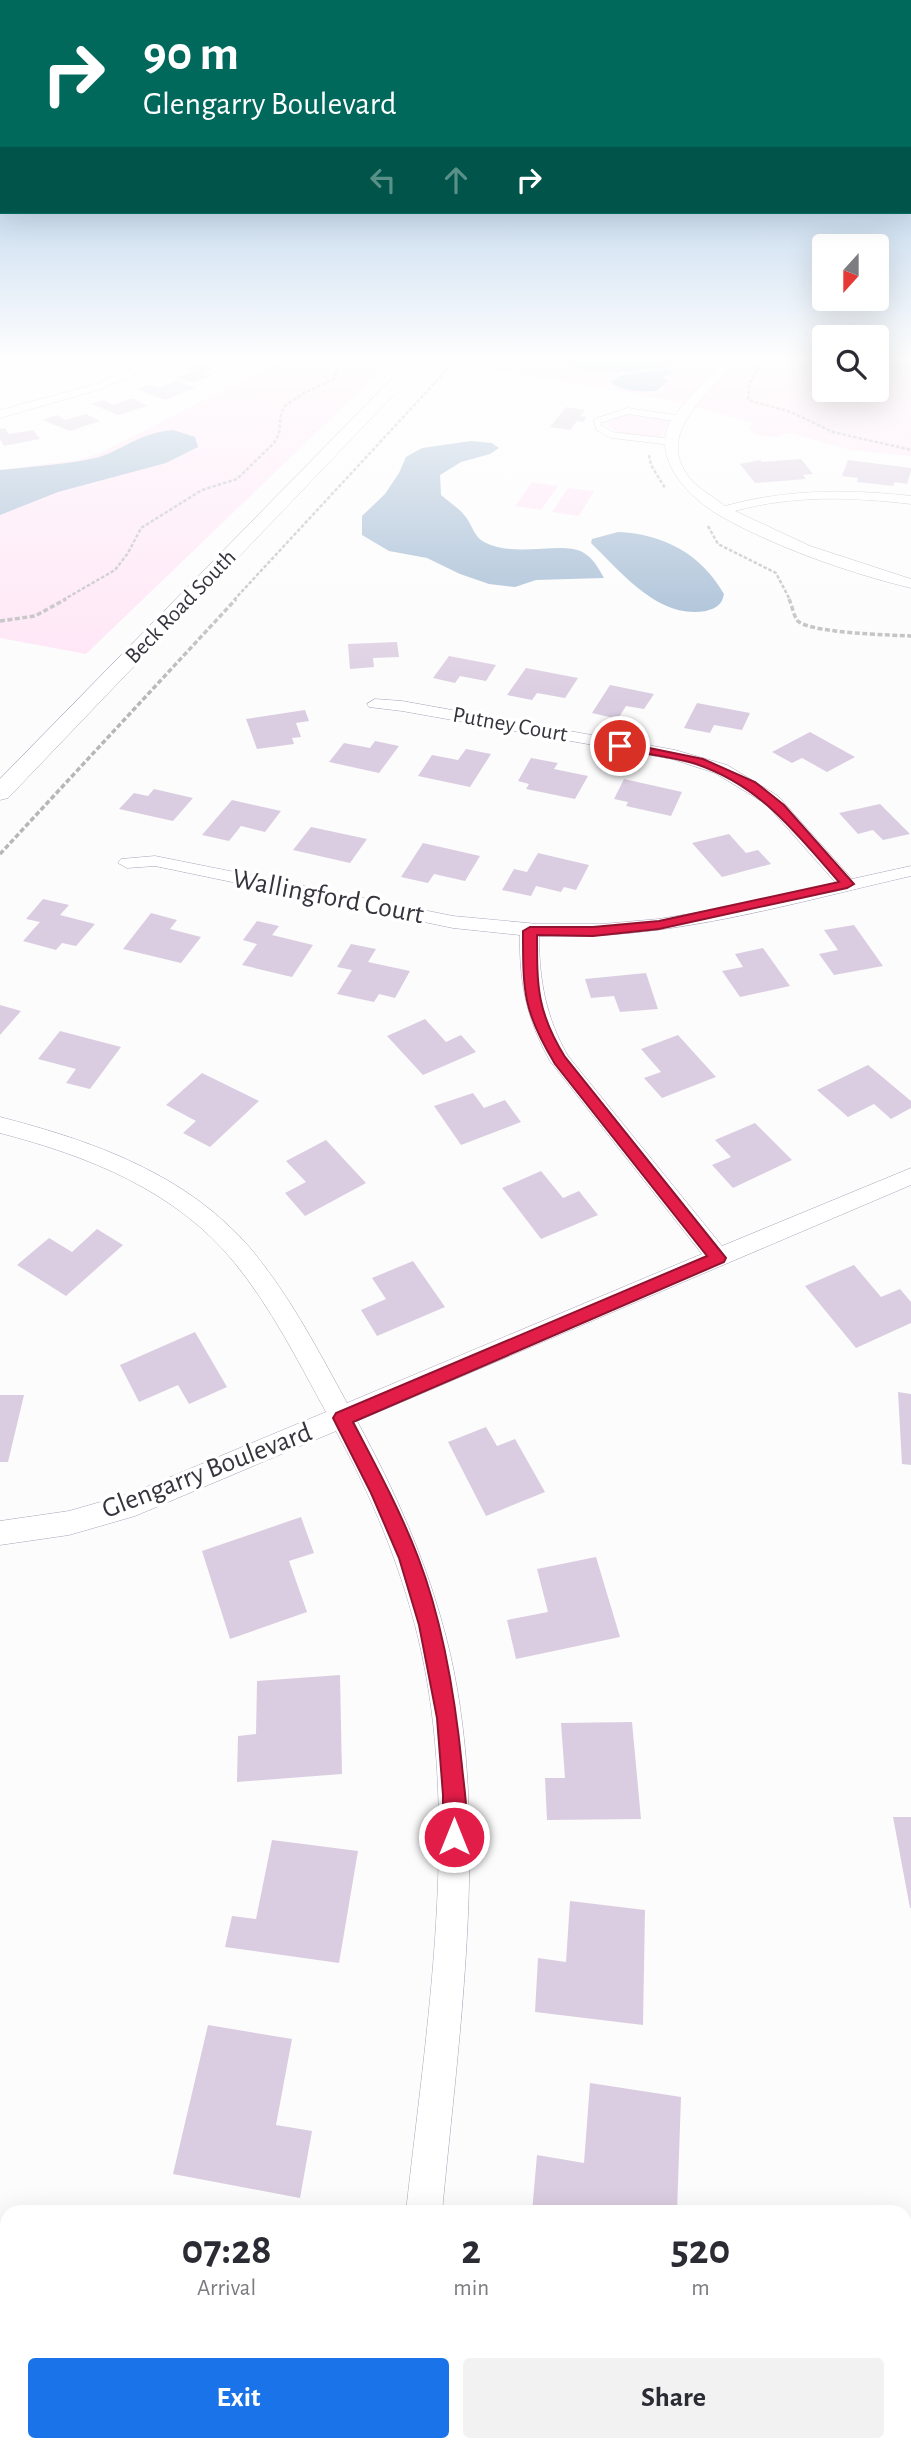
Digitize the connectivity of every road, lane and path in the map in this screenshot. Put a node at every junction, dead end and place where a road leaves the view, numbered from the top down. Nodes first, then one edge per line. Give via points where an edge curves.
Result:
1 (242, 474) edge
2 (308, 474) edge
3 (350, 474) edge
4 (657, 474) edge
5 (679, 474) edge
6 (670, 493) dead end
7 (911, 500) edge
8 (721, 511) junction
9 (704, 520) dead end
10 (911, 584) edge
11 (0, 621) edge
12 (911, 636) edge
13 (375, 704) dead end
14 (0, 793) edge
15 (0, 854) edge
16 (127, 863) dead end
17 (911, 871) edge
18 (847, 884) junction
19 (530, 931) junction
20 (0, 1125) edge
21 (908, 1181) edge
22 (718, 1258) junction
23 (342, 1418) junction
24 (0, 1533) edge
25 (425, 2205) edge

1 - 11 path via 202,490 151,520 106,577 35,616
2 - 14 main road, Beck Road South
3 - 15 path
4 - 6 path
5 - 8 street
7 - 8 street via 816,492
8 - 10 street via 753,528
9 - 12 path via 718,544 776,573 802,624 833,631
13 - 18 street, Putney Court via 675,755 721,769 772,800
16 - 19 street, Wallingford Court via 155,861 453,922
17 - 18 street, Wallingford Court
18 - 19 street, Wallingford Court via 659,925
19 - 22 street via 530,990 547,1040
20 - 23 street via 60,1139 115,1162 199,1214 239,1251 261,1280
21 - 22 street, Glengarry Boulevard
22 - 23 street, Glengarry Boulevard
23 - 24 street, Glengarry Boulevard via 135,1504 69,1523
23 - 25 street via 409,1558 429,1625 447,1718 454,1795 454,1880

